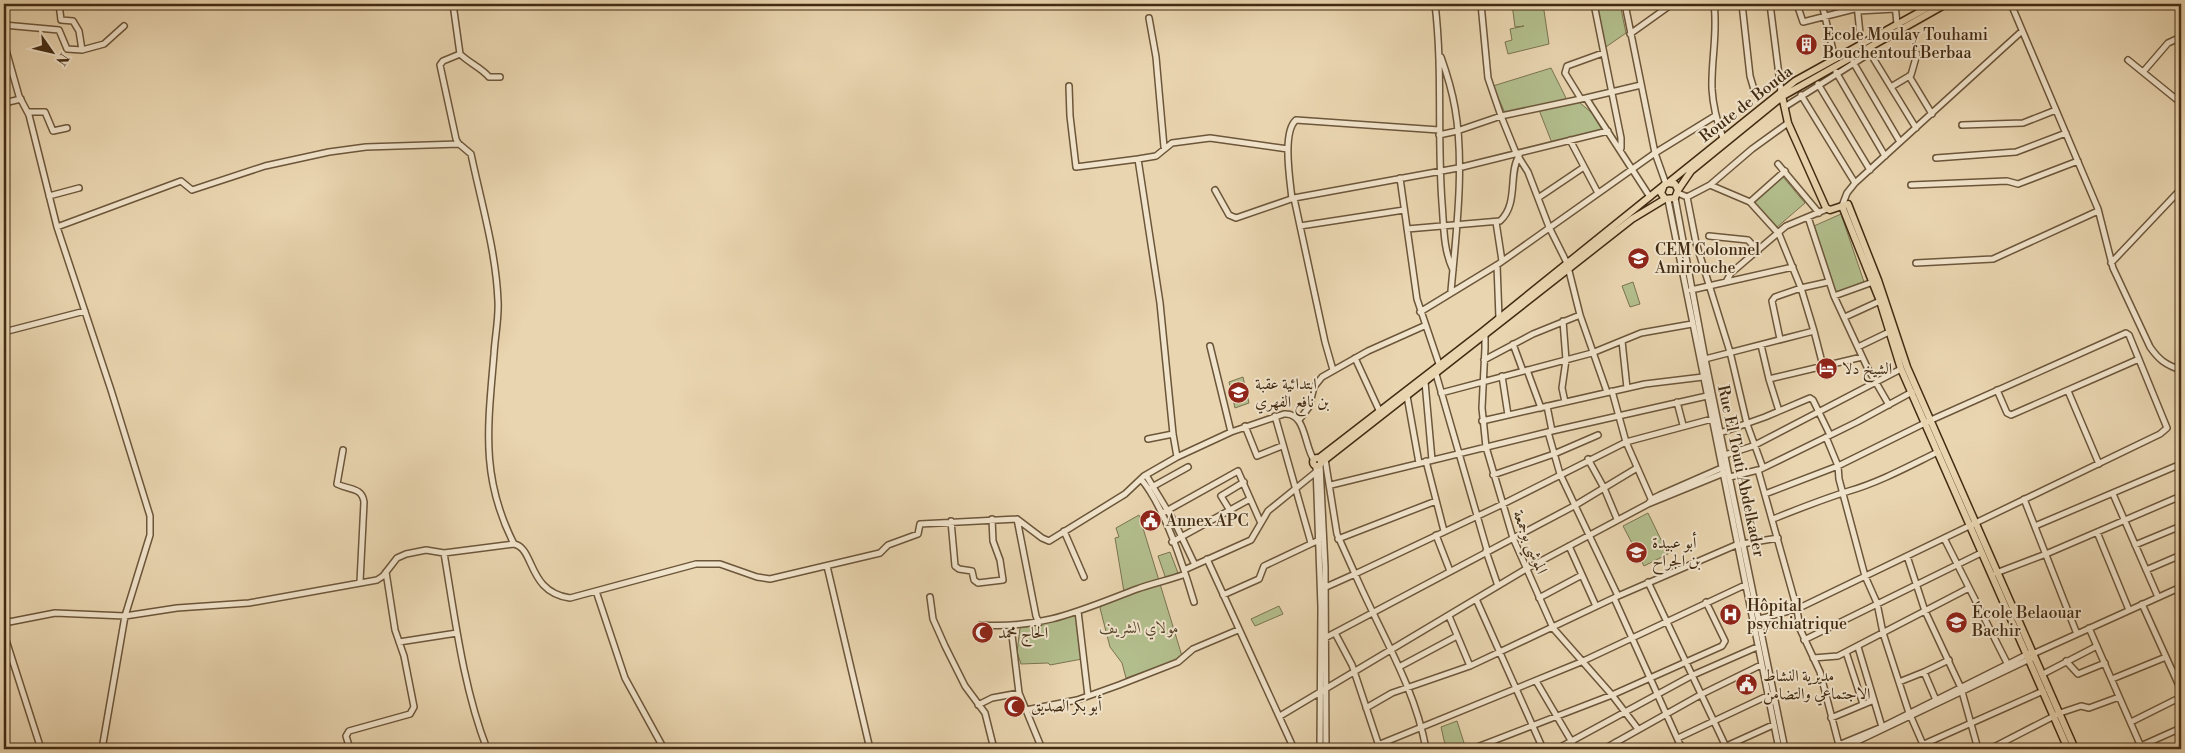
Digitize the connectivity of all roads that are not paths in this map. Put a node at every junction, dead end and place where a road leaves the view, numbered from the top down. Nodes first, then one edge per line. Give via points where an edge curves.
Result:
1 (59, 4) edge
2 (453, 4) edge
3 (1435, 4) edge
4 (1481, 4) edge
5 (1594, 4) edge
6 (1625, 4) edge
7 (1672, 4) edge
8 (1714, 4) edge
9 (1742, 4) edge
10 (1785, 4) edge
11 (1797, 4) edge
12 (1822, 4) edge
13 (1874, 4) edge
14 (1934, 4) edge
15 (1946, 4) edge
16 (2011, 4) edge
17 (1770, 5) edge
18 (1895, 6) edge
19 (1922, 7) edge
20 (1857, 8) edge
21 (1874, 10) junction
22 (1149, 18) dead end
23 (1826, 18) junction
24 (4, 25) edge
25 (124, 26) dead end
26 (1897, 28) junction
27 (2022, 31) junction
28 (1630, 34) junction
29 (2181, 38) edge
30 (4, 43) edge
31 (1861, 44) junction
32 (4, 50) edge
33 (82, 50) junction
34 (1440, 52) junction
35 (1604, 53) junction
36 (460, 54) junction
37 (1916, 54) dead end
38 (1835, 59) junction
39 (2128, 60) dead end
40 (1853, 62) junction
41 (1836, 72) junction
42 (2143, 72) junction
43 (1909, 76) junction
44 (500, 77) dead end
45 (1818, 84) junction
46 (1641, 85) junction
47 (1069, 86) dead end
48 (1891, 87) junction
49 (1611, 92) junction
50 (1755, 93) dead end
51 (1782, 94) junction
52 (1801, 95) junction
53 (21, 99) junction
54 (1584, 99) junction
55 (4, 103) edge
56 (2181, 103) edge
57 (1786, 106) junction
58 (2056, 110) junction
59 (28, 112) junction
60 (1932, 114) junction
61 (1501, 116) junction
62 (1715, 116) junction
63 (1788, 123) junction
64 (1962, 125) dead end
65 (67, 128) dead end
66 (1916, 128) junction
67 (1457, 131) junction
68 (1608, 131) junction
69 (1439, 132) junction
70 (2066, 133) junction
71 (1723, 138) junction
72 (1570, 140) junction
73 (1900, 142) junction
74 (459, 144) junction
75 (1164, 147) junction
76 (1620, 148) junction
77 (1288, 149) junction
78 (1654, 152) junction
79 (1518, 155) junction
80 (1885, 156) junction
81 (1936, 158) dead end
82 (1138, 159) junction
83 (2078, 161) junction
84 (1778, 164) dead end
85 (1584, 167) junction
86 (1458, 168) junction
87 (1632, 168) junction
88 (1870, 170) junction
89 (1440, 171) junction
90 (1785, 171) junction
91 (1400, 178) junction
92 (1855, 183) junction
93 (1666, 184) junction
94 (1911, 185) dead end
95 (1710, 186) junction
96 (79, 188) dead end
97 (2181, 189) edge
98 (1215, 190) dead end
99 (1598, 193) junction
100 (1677, 194) junction
101 (49, 196) junction
102 (1650, 197) junction
103 (1687, 197) junction
104 (1293, 198) junction
105 (1538, 198) junction
106 (1666, 199) junction
107 (1750, 202) junction
108 (1845, 205) junction
109 (1827, 209) junction
110 (1404, 210) junction
111 (2098, 211) junction
112 (1819, 214) junction
113 (1808, 217) junction
114 (1496, 222) junction
115 (1457, 224) junction
116 (1444, 225) junction
117 (1300, 226) junction
118 (57, 227) junction
119 (1549, 227) junction
120 (1406, 229) junction
121 (1778, 234) junction
122 (1708, 236) dead end
123 (1758, 251) junction
124 (1502, 261) junction
125 (2111, 262) junction
126 (1916, 263) dead end
127 (1497, 265) junction
128 (1568, 266) junction
129 (1793, 266) junction
130 (1453, 270) junction
131 (1726, 282) junction
132 (1828, 282) junction
133 (1872, 282) junction
134 (1708, 286) junction
135 (1801, 288) junction
136 (1691, 290) junction
137 (1451, 291) junction
138 (1834, 296) junction
139 (1880, 301) junction
140 (86, 311) junction
141 (1420, 312) junction
142 (1580, 315) junction
143 (1845, 316) junction
144 (1498, 318) junction
145 (1563, 321) junction
146 (1692, 324) junction
147 (1424, 326) junction
148 (1814, 331) junction
149 (4, 332) edge
150 (1889, 332) junction
151 (1484, 334) junction
152 (1780, 339) junction
153 (1622, 341) junction
154 (1513, 344) junction
155 (1761, 345) junction
156 (1210, 346) dead end
157 (1858, 347) junction
158 (1730, 352) junction
159 (1592, 353) junction
160 (1862, 356) junction
161 (1355, 358) junction
162 (1705, 359) junction
163 (2139, 359) junction
164 (1484, 360) junction
165 (1566, 360) junction
166 (1823, 366) junction
167 (2180, 368) edge
168 (1439, 369) junction
169 (1901, 369) junction
170 (1333, 370) junction
171 (1525, 370) junction
172 (1502, 376) junction
173 (1703, 376) junction
174 (1769, 379) junction
175 (1483, 380) junction
176 (1426, 382) junction
177 (1875, 382) junction
178 (1627, 388) junction
179 (1998, 390) junction
180 (2068, 390) junction
181 (1609, 392) junction
182 (1912, 392) junction
183 (1441, 393) junction
184 (1407, 396) junction
185 (1706, 396) junction
186 (1565, 402) junction
187 (1677, 402) junction
188 (1889, 405) junction
189 (1544, 407) junction
190 (1379, 410) junction
191 (1778, 411) junction
192 (1819, 411) junction
193 (1508, 415) junction
194 (1619, 415) junction
195 (1275, 416) junction
196 (1712, 419) junction
197 (1300, 420) junction
198 (1482, 421) junction
199 (1928, 422) junction
200 (1746, 424) junction
201 (1683, 425) junction
202 (1245, 426) junction
203 (1550, 431) junction
204 (1231, 432) junction
205 (1720, 433) junction
206 (1173, 434) junction
207 (1598, 435) dead end
208 (1828, 436) junction
209 (1148, 439) dead end
210 (1626, 442) junction
211 (1282, 446) junction
212 (1753, 446) junction
213 (1486, 447) junction
214 (343, 450) dead end
215 (1938, 452) junction
216 (1459, 454) junction
217 (1554, 454) junction
218 (1725, 455) junction
219 (1177, 457) junction
220 (1588, 459) junction
221 (1432, 460) junction
222 (1426, 461) junction
223 (1319, 463) junction
224 (1419, 463) junction
225 (2099, 464) junction
226 (2181, 464) edge
227 (1838, 466) junction
228 (1188, 467) dead end
229 (1637, 468) junction
230 (1760, 469) junction
231 (1722, 470) junction
232 (1729, 471) junction
233 (1560, 474) junction
234 (1146, 475) junction
235 (1493, 475) junction
236 (1141, 479) junction
237 (1222, 479) junction
238 (1244, 482) junction
239 (1331, 485) junction
240 (1152, 487) junction
241 (1295, 488) junction
242 (1604, 488) junction
243 (1228, 491) junction
244 (1843, 493) junction
245 (1765, 494) junction
246 (2113, 494) junction
247 (2181, 496) edge
248 (1250, 499) junction
249 (2024, 500) junction
250 (1436, 501) junction
251 (1651, 502) junction
252 (1501, 505) junction
253 (1574, 506) junction
254 (1229, 509) junction
255 (1168, 510) junction
256 (1161, 514) junction
257 (1478, 516) junction
258 (992, 519) junction
259 (1018, 519) junction
260 (1617, 519) junction
261 (1773, 519) junction
262 (1260, 520) junction
263 (2124, 520) junction
264 (951, 522) junction
265 (1972, 524) junction
266 (2035, 526) junction
267 (2181, 526) edge
268 (1444, 531) junction
269 (1064, 532) junction
270 (1741, 532) junction
271 (2097, 532) junction
272 (1734, 534) junction
273 (1436, 535) junction
274 (1589, 535) junction
275 (1182, 536) junction
276 (1513, 538) junction
277 (1778, 538) junction
278 (1944, 538) junction
279 (1338, 539) junction
280 (1319, 540) junction
281 (1172, 542) junction
282 (1311, 543) junction
283 (1743, 543) junction
284 (514, 544) junction
285 (1736, 545) junction
286 (2135, 545) junction
287 (1569, 546) junction
288 (1487, 551) junction
289 (444, 553) junction
290 (1981, 553) junction
291 (2046, 554) junction
292 (2181, 555) edge
293 (1906, 556) junction
294 (1207, 559) junction
295 (1957, 564) junction
296 (1196, 565) junction
297 (827, 566) junction
298 (1323, 567) junction
299 (1526, 570) junction
300 (2146, 570) junction
301 (1450, 571) junction
302 (386, 572) junction
303 (1185, 572) junction
304 (1996, 573) junction
305 (1355, 574) junction
306 (1582, 575) junction
307 (1865, 576) junction
308 (1084, 577) dead end
309 (360, 582) junction
310 (1648, 582) junction
311 (1915, 584) junction
312 (1745, 585) junction
313 (1498, 586) junction
314 (1326, 587) junction
315 (2181, 587) edge
316 (1969, 588) junction
317 (596, 591) junction
318 (1223, 595) junction
319 (1616, 597) junction
320 (2158, 597) junction
321 (930, 598) dead end
322 (1539, 598) junction
323 (1476, 599) junction
324 (1194, 602) dead end
325 (1706, 602) junction
326 (1876, 603) junction
327 (2142, 604) junction
328 (1596, 606) junction
329 (1797, 609) junction
330 (2129, 610) junction
331 (1078, 611) junction
332 (1924, 611) junction
333 (1372, 613) junction
334 (125, 616) junction
335 (1449, 616) junction
336 (1759, 619) junction
337 (1667, 620) junction
338 (4, 623) edge
339 (1039, 623) junction
340 (981, 625) dead end
341 (1011, 627) junction
342 (1553, 628) junction
343 (2089, 628) junction
344 (1238, 630) junction
345 (1335, 632) junction
346 (456, 633) junction
347 (1883, 633) junction
348 (4, 634) edge
349 (2077, 634) junction
350 (1457, 636) junction
351 (1633, 637) junction
352 (1325, 638) junction
353 (1804, 640) junction
354 (399, 642) junction
355 (2097, 646) junction
356 (1757, 647) junction
357 (1858, 647) junction
358 (1391, 649) junction
359 (1846, 652) junction
360 (1500, 653) junction
361 (2032, 655) junction
362 (2166, 657) junction
363 (1813, 658) junction
364 (1949, 660) junction
365 (2066, 661) junction
366 (1581, 662) junction
367 (1687, 662) junction
368 (2105, 663) junction
369 (1760, 665) junction
370 (2008, 665) junction
371 (1470, 666) junction
372 (1399, 668) junction
373 (1354, 672) junction
374 (1924, 672) junction
375 (2042, 674) junction
376 (1693, 675) junction
377 (1650, 678) junction
378 (2112, 679) junction
379 (1536, 681) junction
380 (1899, 682) junction
381 (1408, 688) junction
382 (1327, 689) junction
383 (1516, 690) junction
384 (1961, 690) junction
385 (2043, 690) junction
386 (2181, 690) edge
387 (1321, 692) junction
388 (1019, 693) junction
389 (1656, 694) junction
390 (1702, 694) junction
391 (1612, 695) junction
392 (1088, 696) junction
393 (1767, 696) junction
394 (2119, 696) junction
395 (2181, 697) edge
396 (1874, 700) junction
397 (1936, 700) junction
398 (1862, 704) junction
399 (978, 705) junction
400 (1366, 708) junction
401 (1026, 710) junction
402 (1624, 712) junction
403 (1666, 714) junction
404 (1910, 715) junction
405 (2057, 715) junction
406 (1280, 716) junction
407 (1555, 716) junction
408 (1831, 718) junction
409 (1714, 720) junction
410 (2131, 722) junction
411 (1971, 723) junction
412 (1773, 725) junction
413 (1532, 726) junction
414 (1422, 727) junction
415 (1882, 727) junction
416 (2181, 728) edge
417 (1638, 729) junction
418 (1678, 738) junction
419 (1571, 741) junction
420 (1616, 742) junction
421 (1379, 747) edge
422 (1924, 747) edge
423 (1727, 748) edge
424 (1839, 748) edge
425 (2070, 748) edge
426 (2142, 748) edge
427 (41, 749) edge
428 (102, 749) edge
429 (350, 749) edge
430 (487, 749) edge
431 (664, 749) edge
432 (870, 749) edge
433 (994, 749) edge
434 (1042, 749) edge
435 (1294, 749) edge
436 (1320, 749) edge
437 (1326, 749) edge
438 (1368, 749) edge
439 (1426, 749) edge
440 (1472, 749) edge
441 (1543, 749) edge
442 (1557, 749) edge
443 (1576, 749) edge
444 (1604, 749) edge
445 (1620, 749) edge
446 (1682, 749) edge
447 (1720, 749) edge
448 (1779, 749) edge
449 (1785, 749) edge
450 (1828, 749) edge
451 (1913, 749) edge
452 (1978, 749) edge
453 (1990, 749) edge
454 (2134, 749) edge

1 - 33 street via 61,20 74,21 78,27
2 - 36 street
3 - 34 street
4 - 61 street via 1488,78
5 - 35 street
6 - 28 street
7 - 28 street
8 - 62 street via 1716,34 1712,90
9 - 50 street
10 - 17 street
11 - 23 street via 1803,22
12 - 23 street
13 - 21 street
14 - 19 main road
15 - 26 main road
16 - 27 street
17 - 51 street
18 - 21 street
18 - 26 street
19 - 26 main road
20 - 21 street
20 - 23 street
20 - 31 street
22 - 75 street
23 - 38 street
24 - 33 street via 60,30 66,49
25 - 33 street via 104,44
26 - 31 main road, Route de Bouda
26 - 51 main road, Route de Bouda
27 - 58 street
27 - 60 street
28 - 46 street
29 - 42 street via 2168,43
30 - 32 street
31 - 38 main road, Route de Bouda
32 - 53 street
34 - 67 street via 1450,86
34 - 69 street
35 - 49 street
35 - 54 street via 1566,67 1566,76
36 - 44 street via 489,78
36 - 74 street via 440,65
37 - 43 street
38 - 51 main road, Route de Bouda
39 - 42 street
40 - 41 street
40 - 48 street via 1870,53
40 - 73 street
41 - 45 street
41 - 80 street
42 - 56 street
43 - 48 street
43 - 60 street
45 - 52 street
45 - 88 street
46 - 49 street
46 - 78 street
47 - 82 street via 1076,166
48 - 66 street
49 - 54 street
49 - 76 street via 1621,138
51 - 57 main road
51 - 71 main road, Route de Bouda
51 - 100 main road, Route de Bouda via 1691,171
52 - 57 street
52 - 92 street
53 - 55 street
53 - 59 street
54 - 61 street
54 - 68 street
57 - 63 main road
58 - 64 street via 2023,123
58 - 70 street
59 - 65 street via 46,112 53,131
59 - 101 street
60 - 66 street
61 - 67 street
61 - 79 street
62 - 71 street
62 - 78 street
63 - 95 street
63 - 109 main road
66 - 73 street
67 - 69 street
67 - 86 street
68 - 72 street
68 - 76 street
69 - 77 street via 1299,119 1292,124
69 - 89 street
70 - 81 street via 2016,152
70 - 83 street
71 - 93 main road, Route de Bouda
72 - 79 street
72 - 85 street
73 - 80 street
74 - 118 street via 328,152 266,166 192,190 181,181
74 - 284 street via 471,154 496,278 498,308 488,450 496,504
75 - 77 street via 1210,138
75 - 82 street via 1156,156
76 - 87 street
77 - 104 street
78 - 87 street
78 - 93 street
79 - 86 street
79 - 105 street
79 - 114 street via 1512,196 1503,218
80 - 88 street
82 - 206 street via 1160,303
83 - 94 street via 2018,184 2007,181
83 - 111 street
84 - 90 street
85 - 99 street
85 - 105 street
86 - 89 street
86 - 115 street
87 - 99 street
87 - 102 street
88 - 92 street
89 - 91 street
89 - 116 street
90 - 107 street
90 - 112 street
91 - 104 street
91 - 110 street
92 - 108 street via 1849,189
93 - 100 main road via 1674,184
93 - 102 main road, Route de Bouda
93 - 106 main road via 1661,193
95 - 103 street
95 - 107 street
96 - 101 street
97 - 125 street
98 - 104 street via 1232,218
99 - 119 street
100 - 103 street
100 - 106 main road
100 - 136 street, Rue El Touti Abdelkader
101 - 118 street
102 - 128 main road, Route de Bouda
103 - 134 street
104 - 117 street
105 - 119 street
106 - 128 main road via 1641,213
106 - 146 street, Rue El Touti Abdelkader
107 - 121 street
108 - 109 main road
108 - 133 main road
108 - 199 main road via 1878,280
109 - 112 street
110 - 117 street
110 - 120 street
111 - 125 street
111 - 126 street via 1994,259
112 - 113 street
113 - 121 street via 1786,226
113 - 132 street
114 - 115 street
114 - 124 street
115 - 116 street
115 - 130 street
116 - 120 street
116 - 130 street via 1446,252
117 - 170 street
118 - 140 street
119 - 124 street
119 - 128 street
120 - 141 street
121 - 123 street
121 - 129 street
122 - 123 street via 1743,239 1751,242
123 - 131 street via 1731,273
124 - 127 street
125 - 167 street via 2157,358 2167,366
127 - 137 street
127 - 144 street
128 - 142 street
128 - 144 main road
128 - 151 main road
129 - 131 street
129 - 135 street
130 - 137 street
131 - 134 street
132 - 135 street
132 - 138 street
133 - 138 street
133 - 139 main road
134 - 136 street
134 - 158 street
135 - 148 street
135 - 152 street via 1772,301
136 - 162 street, Rue El Touti Abdelkader
137 - 141 street
138 - 143 street
139 - 143 street
139 - 150 main road
140 - 149 street
140 - 334 street via 150,516 150,536
141 - 147 street
142 - 145 street
142 - 159 street
143 - 157 street
144 - 151 main road
145 - 154 street
145 - 165 street
146 - 153 street via 1641,333
146 - 173 street, Rue El Touti Abdelkader
147 - 161 street
147 - 168 street
148 - 152 street
148 - 166 street
150 - 157 street
150 - 169 main road
151 - 164 street, الموشي بوجمعة
151 - 168 main road
152 - 155 street
153 - 159 street
153 - 178 street
154 - 164 street
154 - 171 street
155 - 158 street
155 - 174 street
156 - 204 street
157 - 160 street
158 - 162 street
158 - 200 street
159 - 165 street
159 - 181 street
160 - 166 street
160 - 177 street
161 - 170 street
161 - 190 street
162 - 205 street, Rue El Touti Abdelkader
163 - 179 street via 2130,335 2126,333
163 - 180 street
163 - 225 street via 2167,429
164 - 175 street, الموشي بوجمعة
165 - 171 street
165 - 186 street via 1562,388
166 - 174 street
168 - 176 main road
168 - 183 street
168 - 190 main road
169 - 177 street
169 - 182 main road
170 - 197 street via 1316,384 1312,402
171 - 172 street
171 - 189 street
172 - 175 street
172 - 193 street
173 - 178 street
173 - 185 street, Rue El Touti Abdelkader
174 - 191 street
175 - 183 street
175 - 198 street, الموشي بوجمعة
176 - 184 main road
176 - 221 street
177 - 188 street
177 - 192 street
178 - 181 street
179 - 180 street via 2009,415
179 - 199 street
180 - 225 street
181 - 186 street
181 - 194 street
182 - 188 street
182 - 199 main road
183 - 216 street
184 - 223 main road
184 - 224 street
185 - 187 street
185 - 196 street, Rue El Touti Abdelkader
186 - 189 street
187 - 194 street
187 - 201 street
188 - 208 street
189 - 193 street
189 - 203 street
190 - 223 main road
191 - 192 street via 1810,398
191 - 200 street
192 - 208 street
192 - 212 street
193 - 198 street
194 - 203 street
194 - 210 street
195 - 197 street via 1291,414
195 - 202 street
195 - 211 street
196 - 201 street
196 - 231 street, Rue El Touti Abdelkader
197 - 223 street
198 - 213 street, الموشي بوجمعة
199 - 215 main road
199 - 227 street
199 - 265 main road
200 - 205 street
200 - 212 street
201 - 210 street
202 - 204 street
202 - 211 street via 1258,456
203 - 213 street
203 - 217 street
204 - 219 street
205 - 218 street, Rue El Touti Abdelkader
206 - 209 street
206 - 219 street
207 - 217 street
208 - 227 street
208 - 230 street
210 - 220 street
210 - 229 street
211 - 241 street
212 - 218 street
212 - 230 street
213 - 216 street
213 - 235 street, الموشي بوجمعة
214 - 309 street via 337,484 361,492 364,502
215 - 244 street
215 - 265 main road
216 - 221 street
216 - 257 street
217 - 233 street
217 - 235 street
218 - 232 street, Rue El Touti Abdelkader
219 - 234 street
220 - 233 street
220 - 242 street
221 - 222 street
222 - 224 street
222 - 250 street
223 - 239 street
223 - 241 street
223 - 280 street
223 - 298 street
224 - 239 street
225 - 249 street
226 - 246 street
227 - 244 street
227 - 245 street
228 - 240 street
229 - 242 street
229 - 251 street
230 - 232 street
230 - 245 street
231 - 232 street
231 - 251 street
231 - 272 street, Rue El Touti Abdelkader
232 - 270 street, Rue El Touti Abdelkader
233 - 252 street
233 - 253 street
234 - 236 street
234 - 240 street
235 - 252 street, الموشي بوجمعة
236 - 256 street
236 - 269 street via 1125,494
237 - 238 street via 1238,471
237 - 243 street
237 - 255 street
238 - 243 street
238 - 248 street
239 - 279 street
240 - 255 street
241 - 262 street
241 - 282 street
242 - 253 street
242 - 260 street
243 - 254 street via 1221,496
244 - 261 street
244 - 307 street
245 - 261 street
246 - 263 street
246 - 266 street
247 - 263 street
248 - 254 street
248 - 262 street
249 - 265 street
249 - 266 street
250 - 268 street
250 - 279 street
251 - 260 street
252 - 257 street
252 - 276 street, الموشي بوجمعة
253 - 274 street
253 - 276 street
254 - 275 street
255 - 256 street
255 - 275 street
256 - 281 street
257 - 268 street
257 - 288 street
258 - 259 street
258 - 264 street
258 - 264 street via 992,540 1003,580 978,582 974,580 972,571 955,566
259 - 269 street via 1047,540
259 - 339 street
260 - 274 street
261 - 277 street
262 - 294 street via 1251,540
263 - 271 street
263 - 286 street
264 - 297 street via 920,524 918,534 888,545 880,553
265 - 278 street
265 - 290 main road
265 - 304 main road
266 - 291 street
267 - 286 street
268 - 273 street
269 - 308 street
270 - 272 street
270 - 283 street, Rue El Touti Abdelkader
271 - 291 street
271 - 330 street
272 - 285 street, Rue El Touti Abdelkader
273 - 301 street
273 - 305 street
274 - 287 street
274 - 319 street
275 - 281 street
275 - 296 street
276 - 288 street
276 - 299 street, الموشي بوجمعة
277 - 283 street
277 - 329 street
278 - 293 street
278 - 295 street
279 - 305 street
280 - 282 street
280 - 298 street
281 - 303 street
282 - 318 street via 1264,566 1259,579
283 - 285 street
283 - 336 street, Rue El Touti Abdelkader
284 - 289 street
284 - 317 street via 522,548 541,584 552,594 576,598
285 - 310 street
285 - 312 street, Rue El Touti Abdelkader
286 - 300 street
287 - 299 street
287 - 306 street
288 - 301 street
288 - 313 street
289 - 302 street via 426,550 406,554 397,558
289 - 346 street
290 - 295 street
290 - 361 main road
291 - 304 street
291 - 349 street
292 - 300 street
293 - 307 street
293 - 311 street
294 - 296 street
294 - 318 street
295 - 311 street
295 - 316 street
296 - 303 street
297 - 317 street via 764,579 720,564 696,564
297 - 432 street
298 - 314 street
298 - 387 street
299 - 313 street
299 - 322 street, الموشي بوجمعة
300 - 320 street
301 - 333 street
302 - 309 street via 378,580
302 - 354 street
303 - 324 street
303 - 331 street
304 - 361 main road
305 - 314 street
305 - 333 street
306 - 322 street
306 - 328 street
307 - 326 street
307 - 329 street
309 - 334 street via 262,602 177,608
310 - 319 street
310 - 337 street
311 - 326 street
311 - 332 street
312 - 325 street
312 - 356 street, Rue El Touti Abdelkader
313 - 323 street
314 - 352 street
315 - 320 street
316 - 332 street
316 - 370 street
317 - 431 street via 625,678
318 - 344 street
319 - 328 street
319 - 351 street
320 - 327 street
321 - 399 street via 933,619 941,638
322 - 342 street, الموشي بوجمعة
323 - 335 street
323 - 360 street
325 - 337 street
325 - 367 street via 1725,644
326 - 347 street
326 - 353 street
327 - 330 street
327 - 362 street
328 - 342 street
329 - 336 street
329 - 353 street
330 - 343 street
331 - 339 street
331 - 392 street
332 - 347 street
332 - 364 street
333 - 345 street
333 - 358 street
334 - 338 street via 55,613
334 - 428 street
335 - 350 street
335 - 358 street
336 - 449 street, Rue El Touti Abdelkader
337 - 351 street
337 - 367 street
339 - 341 street
340 - 341 street
341 - 388 street
342 - 360 street
342 - 366 street, الموشي بوجمعة
343 - 349 street
343 - 355 street
344 - 392 street via 1193,650 1178,662
344 - 406 street
345 - 352 street
345 - 373 street
346 - 354 street
346 - 430 street
347 - 357 street
347 - 380 street
348 - 427 street
349 - 361 street
350 - 371 street
350 - 372 street
351 - 366 street
351 - 377 street
352 - 382 street
353 - 363 street
354 - 429 street via 414,710 410,714 349,731 346,736
355 - 365 street
355 - 368 street
356 - 369 street, Rue El Touti Abdelkader
356 - 376 street
357 - 359 street
357 - 396 street
358 - 372 street
358 - 373 street
359 - 363 street via 1834,657
359 - 398 street
360 - 371 street
360 - 383 street
361 - 370 street
361 - 375 main road
361 - 384 street
361 - 385 main road
362 - 378 street
362 - 386 street
363 - 408 street via 1820,672
364 - 374 street
364 - 384 street
365 - 368 street via 2078,674
365 - 375 street
366 - 379 street
366 - 391 street, الموشي بوجمعة
367 - 376 street
367 - 377 street
368 - 378 street
369 - 390 street
369 - 393 street, Rue El Touti Abdelkader
370 - 384 street
371 - 381 street
372 - 381 street
373 - 382 street
373 - 400 street
374 - 380 street
374 - 397 street
375 - 405 main road
376 - 389 street
376 - 390 street
377 - 389 street
377 - 391 street
378 - 394 street
379 - 383 street
379 - 407 street
380 - 404 street
381 - 400 street
381 - 414 street
382 - 387 street
382 - 437 street
383 - 413 street
383 - 414 street
384 - 397 street
384 - 404 street
384 - 411 street
385 - 405 main road
385 - 411 street
387 - 406 street
387 - 436 street
388 - 399 street via 992,698
388 - 401 street
389 - 402 street
389 - 403 street
390 - 403 street
390 - 409 street
391 - 402 street, الموشي بوجمعة
391 - 407 street
392 - 401 street
393 - 409 street
393 - 412 street, Rue El Touti Abdelkader
394 - 405 street via 2089,708 2081,706
394 - 410 street
395 - 410 street
396 - 398 street
396 - 415 street
397 - 404 street
398 - 408 street
399 - 433 street via 985,713
400 - 421 street
401 - 434 street
402 - 417 street, الموشي بوجمعة
402 - 419 street
403 - 417 street
403 - 418 street
404 - 415 street
404 - 422 street
404 - 424 street
405 - 425 main road
405 - 453 street
406 - 435 street
407 - 413 street
407 - 419 street
408 - 424 street
409 - 418 street
409 - 423 street
410 - 426 street
411 - 422 street
411 - 452 street
412 - 423 street
412 - 448 street, Rue El Touti Abdelkader
413 - 440 street
413 - 441 street
414 - 421 street
414 - 439 street
415 - 424 street
416 - 426 street
417 - 420 street
418 - 446 street
419 - 442 street
419 - 443 street
420 - 444 street
420 - 445 street
421 - 438 street
422 - 451 street
423 - 447 street
424 - 450 street
426 - 454 street

